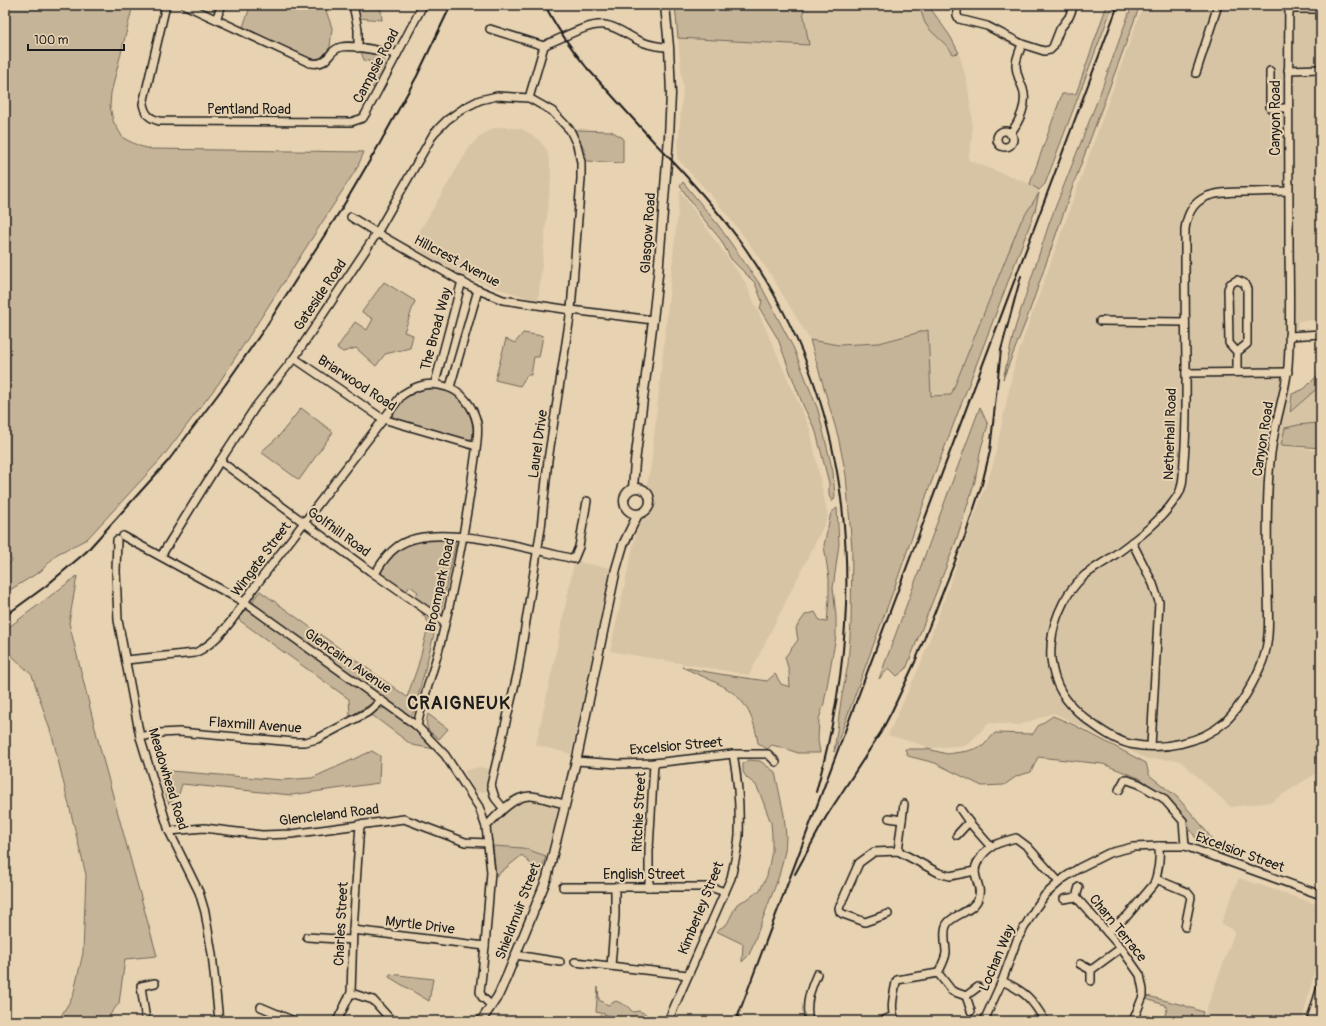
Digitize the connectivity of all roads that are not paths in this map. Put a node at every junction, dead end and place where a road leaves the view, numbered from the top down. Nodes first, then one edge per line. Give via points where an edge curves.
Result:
1 (166, 5) edge
2 (184, 5) edge
3 (222, 5) edge
4 (353, 5) edge
5 (423, 5) edge
6 (665, 5) edge
7 (957, 5) edge
8 (1074, 5) edge
9 (1218, 5) edge
10 (1289, 7) edge
11 (1321, 9) edge
12 (216, 19) junction
13 (490, 29) dead end
14 (1022, 44) junction
15 (544, 46) junction
16 (669, 47) junction
17 (358, 48) junction
18 (397, 54) junction
19 (1321, 69) edge
20 (1288, 70) junction
21 (1270, 71) dead end
22 (1196, 73) dead end
23 (529, 98) junction
24 (1288, 108) junction
25 (363, 118) joint
26 (1010, 134) dead end
27 (1289, 191) junction
28 (351, 217) dead end
29 (377, 233) junction
30 (462, 281) junction
31 (478, 290) junction
32 (571, 310) junction
33 (654, 320) junction
34 (1100, 321) dead end
35 (1185, 322) junction
36 (1321, 334) edge
37 (1289, 336) junction
38 (1237, 352) junction
39 (294, 358) junction
40 (1237, 372) junction
41 (1288, 372) junction
42 (1186, 373) junction
43 (435, 383) junction
44 (450, 387) junction
45 (383, 419) junction
46 (476, 446) junction
47 (220, 461) junction
48 (637, 488) junction
49 (586, 501) dead end
50 (635, 514) junction
51 (304, 523) junction
52 (464, 537) junction
53 (120, 538) joint
54 (1132, 542) junction
55 (536, 550) junction
56 (160, 556) junction
57 (374, 574) junction
58 (244, 602) junction
59 (445, 623) junction
60 (126, 660) junction
61 (381, 701) junction
62 (417, 726) junction
63 (140, 737) junction
64 (1129, 744) joint
65 (1151, 746) junction
66 (733, 754) junction
67 (576, 760) junction
68 (776, 762) dead end
69 (654, 763) junction
70 (1119, 790) dead end
71 (565, 804) junction
72 (904, 804) dead end
73 (503, 808) junction
74 (960, 809) dead end
75 (889, 818) dead end
76 (902, 820) junction
77 (969, 822) junction
78 (360, 824) junction
79 (486, 827) junction
80 (169, 831) junction
81 (957, 835) dead end
82 (488, 843) junction
83 (991, 846) junction
84 (1159, 846) junction
85 (1185, 846) junction
86 (898, 851) junction
87 (975, 871) junction
88 (1156, 879) junction
89 (1059, 882) junction
90 (563, 887) dead end
91 (615, 887) junction
92 (649, 887) junction
93 (1079, 887) dead end
94 (725, 892) junction
95 (1321, 895) edge
96 (1076, 897) junction
97 (1064, 899) dead end
98 (888, 914) dead end
99 (1185, 928) dead end
100 (353, 930) junction
101 (1106, 932) junction
102 (307, 937) dead end
103 (352, 940) junction
104 (485, 946) junction
105 (1121, 948) junction
106 (516, 955) junction
107 (560, 962) dead end
108 (575, 962) dead end
109 (1080, 964) dead end
110 (611, 966) junction
111 (1090, 970) junction
112 (938, 973) junction
113 (817, 974) dead end
114 (688, 975) junction
115 (1002, 982) junction
116 (1091, 982) dead end
117 (155, 984) dead end
118 (978, 987) dead end
119 (1321, 989) edge
120 (351, 993) junction
121 (966, 996) junction
122 (491, 1005) junction
123 (261, 1007) dead end
124 (971, 1011) dead end
125 (894, 1018) edge
126 (1042, 1019) edge
127 (146, 1021) edge
128 (219, 1021) edge
129 (294, 1021) edge
130 (337, 1021) edge
131 (392, 1021) edge
132 (480, 1021) edge
133 (668, 1021) edge
134 (809, 1021) edge
135 (882, 1021) edge
136 (984, 1021) edge
137 (1133, 1021) edge
138 (1311, 1021) edge

1 - 25 street, Pentland Road via 142,104 146,114 152,119 351,122
2 - 12 street
3 - 12 street
4 - 17 street via 358,29
5 - 18 street, Campsie Road
6 - 16 main road, Glasgow Road
7 - 14 street via 959,19 987,26
8 - 14 street via 1060,29 1053,48 1044,51
9 - 22 street
10 - 11 street, Canyon Road
10 - 20 street, Canyon Road
12 - 17 street via 310,63 323,62 335,49
13 - 15 street
14 - 26 street via 1016,63 1016,74 1025,99 1023,110
15 - 16 street via 587,27 604,25 642,42
15 - 23 street
16 - 33 main road, Glasgow Road via 669,136
17 - 18 street
18 - 25 street, Campsie Road
19 - 20 street, Canyon Road
20 - 24 street, Canyon Road
21 - 24 street via 1270,108
23 - 29 street, Gateside Road via 498,96 480,100 448,120 434,133
23 - 32 street, Laurel Drive via 552,111 570,130 581,162
24 - 27 street, Canyon Road
27 - 35 street, Netherhall Road via 1220,192 1206,197 1193,207 1185,229
27 - 37 street, Canyon Road
28 - 29 street, Hillcrest Avenue
29 - 30 street, Hillcrest Avenue
29 - 39 street, Gateside Road
30 - 31 street, Hillcrest Avenue
30 - 43 street, The Broad Way
31 - 32 street, Hillcrest Avenue via 503,300
31 - 44 street, The Broad Way
32 - 33 street, Hillcrest Avenue
32 - 55 street, Laurel Drive
33 - 48 main road, Glasgow Road via 634,462
34 - 35 street
35 - 42 street, Netherhall Road
36 - 37 street
37 - 41 street, Canyon Road
38 - 38 street via 1247,344 1247,289 1244,283 1237,280 1232,282 1228,289 1229,343
38 - 40 street
39 - 45 street, Briarwood Road
39 - 47 street, Gateside Road via 256,406
40 - 41 street
40 - 42 street
41 - 65 street, Canyon Road via 1269,472 1268,631 1264,658 1247,694 1227,720 1210,733 1190,741
42 - 54 street, Netherhall Road via 1185,445 1181,492 1161,518
43 - 44 street, The Broad Way
43 - 45 street, The Broad Way via 412,388 402,395
44 - 46 street, The Broad Way via 464,398 473,411 478,424
45 - 46 street, Briarwood Road
45 - 51 street, Wingate Street
46 - 52 street, Broompark Road
47 - 51 street, Golfhill Road
47 - 56 street, Gateside Road
48 - 50 main road via 627,492 624,500 626,508
48 - 50 main road via 648,493 650,505 645,512
49 - 55 street via 574,559
50 - 67 main road, Shieldmuir Street via 616,569
51 - 57 street, Golfhill Road
51 - 58 street, Wingate Street
52 - 55 street
52 - 57 street via 440,535 410,540 399,545 384,558
52 - 59 street, Broompark Road
53 - 56 street, Glencairn Avenue
53 - 60 street, Meadowhead Road via 116,571 118,620
54 - 64 street, Netherhall Road via 1084,576 1068,594 1057,616 1051,657 1054,676 1061,694 1073,709 1109,735
54 - 65 street via 1159,602
55 - 73 street, Laurel Drive via 518,671 491,785 495,798
56 - 58 street, Glencairn Avenue
57 - 59 street, Golfhill Road
58 - 60 street, Wingate Street via 223,630 202,650 195,653
58 - 61 street, Glencairn Avenue
59 - 62 street, Broompark Road
60 - 63 street, Meadowhead Road
61 - 62 street, Glencairn Avenue
61 - 63 street, Flaxmill Avenue via 370,711 317,739 305,742 179,732
62 - 79 street, Glencairn Avenue via 445,755 479,806
63 - 80 street, Meadowhead Road
64 - 65 street, Canyon Road
66 - 68 street, Excelsior Street via 768,754
66 - 69 street, Excelsior Street
66 - 94 street, Kimberley Street via 738,783 739,835 733,870
67 - 69 street, Excelsior Street via 619,764
67 - 71 main road, Shieldmuir Street
69 - 92 street, Ritchie Street
70 - 85 street, Excelsior Street via 1125,779 1163,798 1183,821
71 - 73 street via 530,796
71 - 106 main road, Shieldmuir Street via 547,878
72 - 76 street
73 - 79 street
74 - 77 street
75 - 76 street
76 - 86 street
77 - 81 street
77 - 83 street
78 - 80 street, Glencleland Road via 291,834 262,835 204,828
78 - 82 street, Glencleland Road via 404,819 465,842
78 - 100 street, Charles Street
79 - 82 street, Glencairn Avenue
80 - 128 street, Meadowhead Road via 205,912
82 - 104 street, Glencairn Avenue via 491,872
83 - 87 street via 984,851
83 - 89 street via 1016,838 1028,847
84 - 85 street, Lochan Way
84 - 88 street
84 - 89 street, Lochan Way via 1133,847 1109,853 1079,868
85 - 95 street, Excelsior Street
86 - 87 street via 939,873 950,876
86 - 98 street via 874,852 859,863 839,908 843,914 865,922
87 - 112 street via 980,890 978,899 972,908 948,921 945,926 946,954
88 - 99 street via 1187,892 1191,897
88 - 101 street via 1127,916
89 - 115 street, Lochan Way via 1034,909 1017,940
90 - 91 street, English Street
91 - 92 street, English Street
91 - 110 street via 616,916
92 - 94 street, English Street via 710,887
93 - 96 street, Charn Terrace
94 - 114 street, Kimberley Street
96 - 97 street, Charn Terrace
96 - 101 street, Charn Terrace
100 - 103 street, Charles Street
100 - 104 street, Myrtle Drive
101 - 105 street, Charn Terrace
102 - 103 street
103 - 120 street, Charles Street
104 - 122 street, Glencairn Avenue via 480,992
105 - 111 street
105 - 137 street, Charn Terrace via 1140,975 1143,990
106 - 107 street
106 - 122 main road, Shieldmuir Street via 498,996
108 - 110 street
109 - 111 street
110 - 114 street
111 - 116 street
112 - 121 street via 952,991
112 - 125 street via 896,982
113 - 134 street via 807,1006
114 - 133 street, Kimberley Street
115 - 126 street via 1018,989 1033,1001
115 - 136 street, Lochan Way
117 - 127 street via 141,986
118 - 121 street
119 - 138 main road
120 - 130 street, Charles Street
120 - 131 street via 373,1000
121 - 124 street
122 - 132 main road, Shieldmuir Street
123 - 129 street
125 - 135 street

